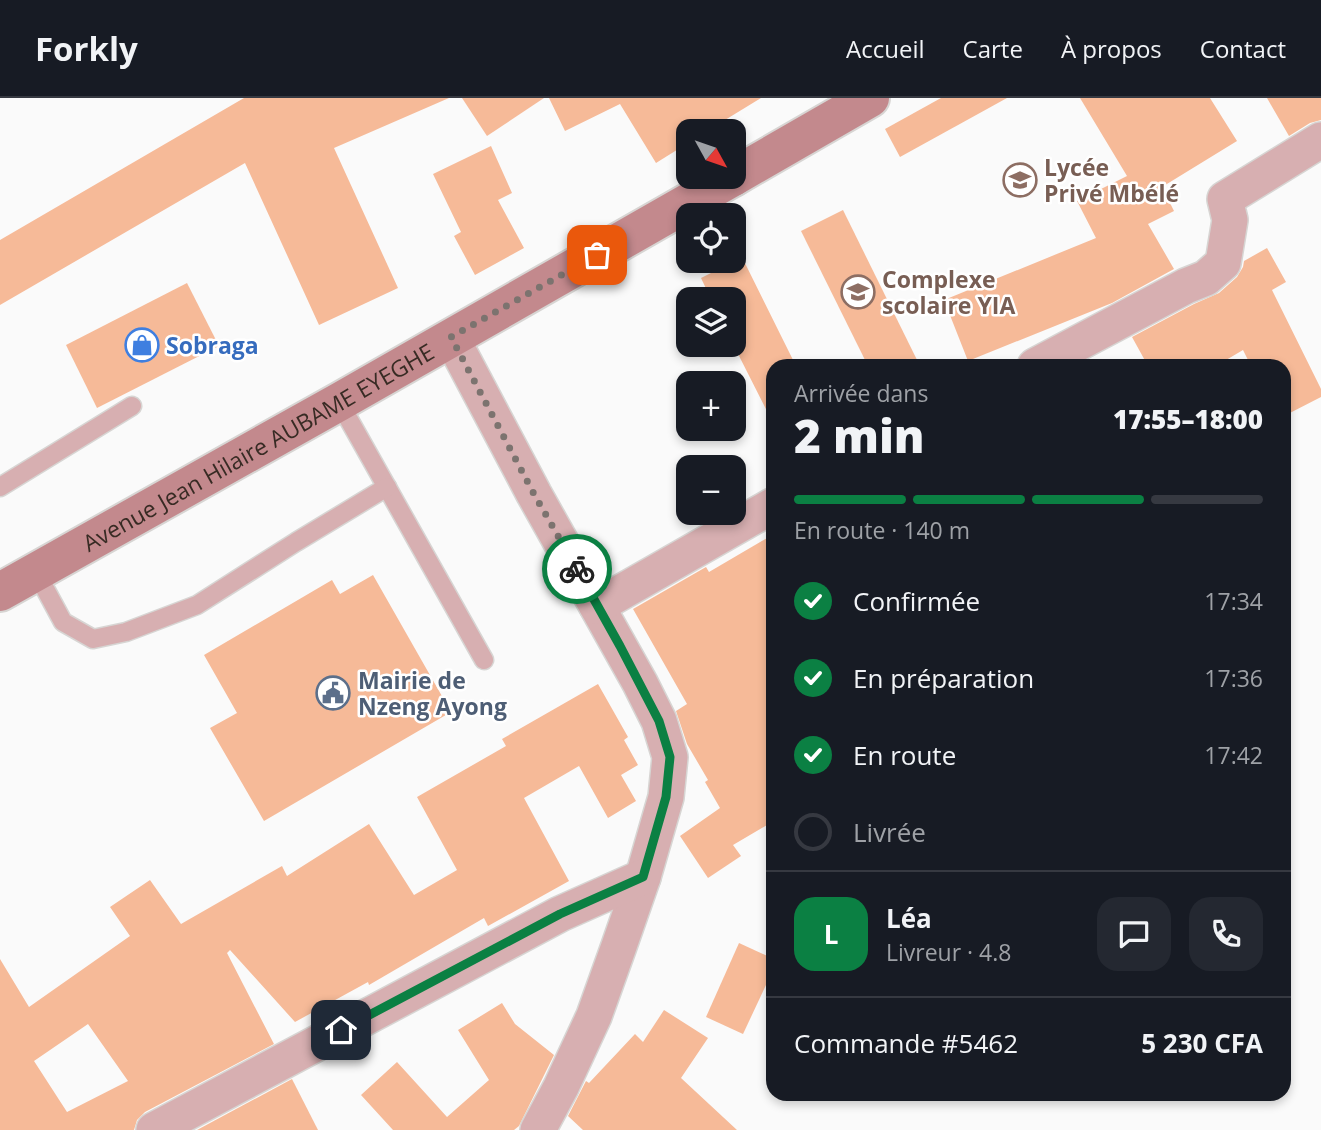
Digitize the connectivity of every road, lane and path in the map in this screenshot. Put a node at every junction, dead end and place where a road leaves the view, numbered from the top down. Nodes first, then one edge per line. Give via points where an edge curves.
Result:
1 (870, 98) edge
2 (1321, 140) edge
3 (746, 170) edge
4 (712, 189) edge
5 (451, 337) junction
6 (1048, 359) edge
7 (339, 402) junction
8 (132, 406) dead end
9 (0, 487) edge
10 (387, 487) junction
11 (766, 510) edge
12 (36, 572) junction
13 (0, 592) edge
14 (597, 606) junction
15 (484, 660) dead end
16 (643, 877) junction
17 (154, 1130) edge
18 (538, 1130) edge

1 - 3 main road, Avenue Jean Hilaire AUBAME EYEGHE
2 - 6 street via 1225,199 1230,220 1223,263 1206,278
4 - 5 main road, Avenue Jean Hilaire AUBAME EYEGHE
5 - 7 main road, Avenue Jean Hilaire AUBAME EYEGHE
5 - 14 street
7 - 10 lane
7 - 12 main road, Avenue Jean Hilaire AUBAME EYEGHE
8 - 9 lane
10 - 12 lane via 197,605 126,632 93,639 63,622
10 - 15 lane
11 - 14 street
12 - 13 main road, Avenue Jean Hilaire AUBAME EYEGHE
14 - 16 street via 659,721 670,757 666,797
16 - 17 street via 560,914
16 - 18 street via 594,1016

